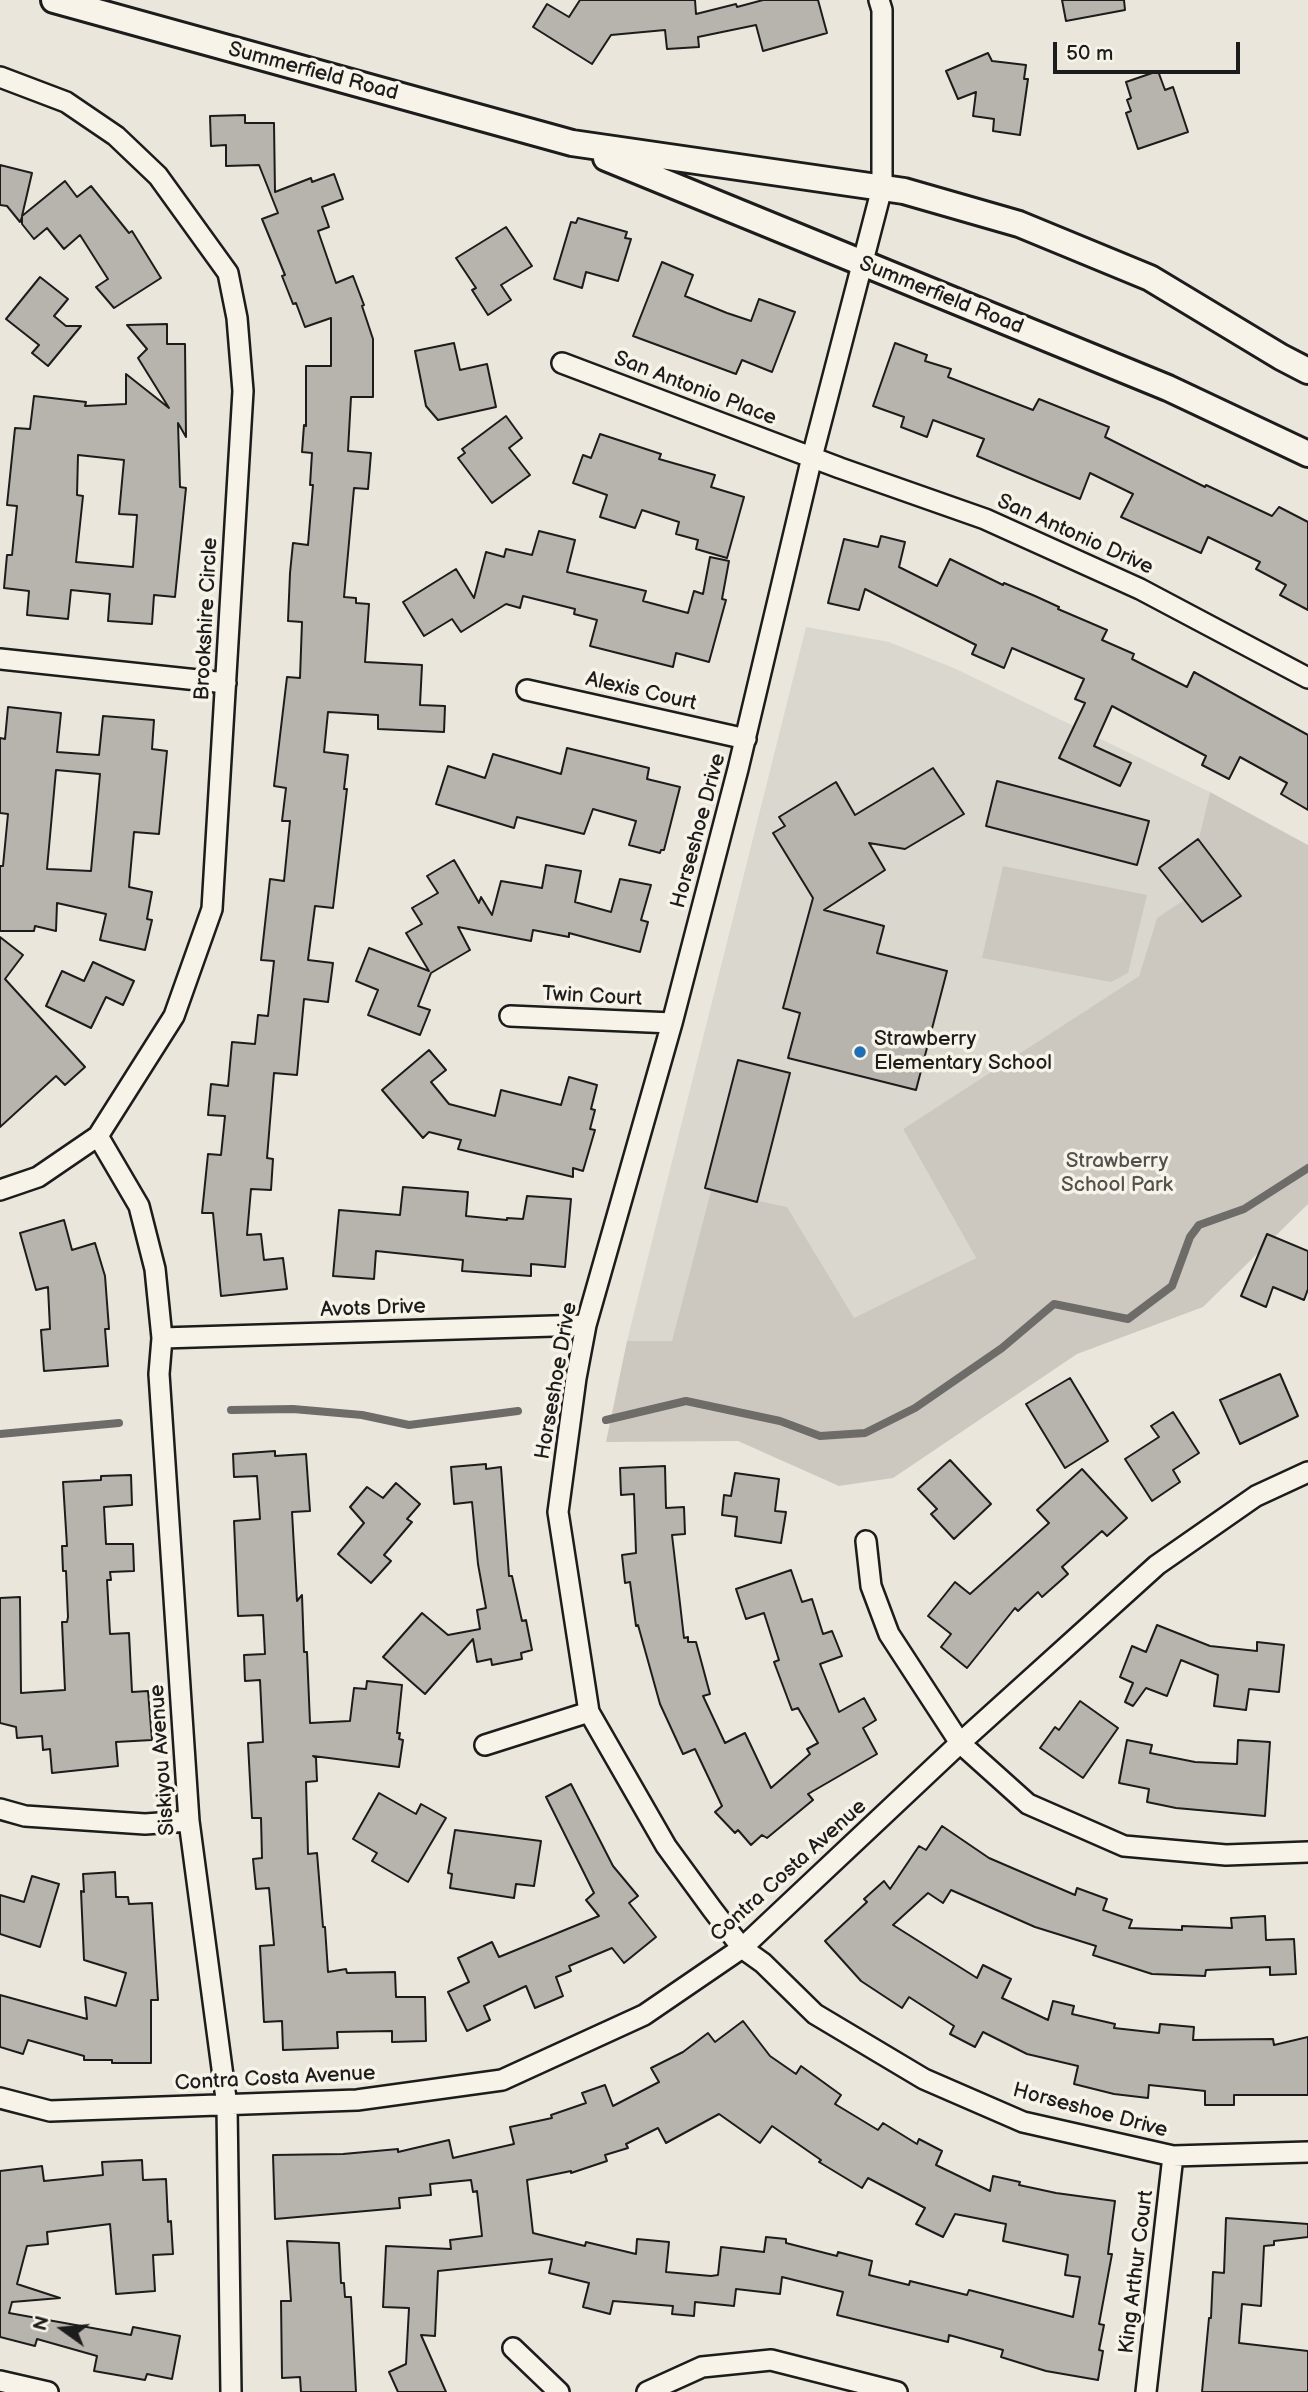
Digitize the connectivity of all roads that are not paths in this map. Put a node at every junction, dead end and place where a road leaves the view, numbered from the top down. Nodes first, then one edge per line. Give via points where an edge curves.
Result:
1 (54, 0) edge
2 (879, 0) edge
3 (0, 77) edge
4 (572, 144) junction
5 (882, 188) junction
6 (863, 264) junction
7 (562, 363) dead end
8 (1308, 371) edge
9 (1308, 454) edge
10 (812, 457) junction
11 (0, 659) edge
12 (1308, 678) edge
13 (226, 683) junction
14 (527, 690) dead end
15 (746, 739) junction
16 (510, 1016) dead end
17 (671, 1023) junction
18 (98, 1136) junction
19 (0, 1190) edge
20 (586, 1325) junction
21 (162, 1338) junction
22 (1308, 1472) edge
23 (866, 1541) dead end
24 (589, 1712) junction
25 (960, 1743) junction
26 (485, 1745) dead end
27 (0, 1809) edge
28 (189, 1821) junction
29 (1308, 1852) edge
30 (742, 1948) junction
31 (0, 2098) edge
32 (227, 2106) junction
33 (1308, 2152) edge
34 (1173, 2156) junction
35 (513, 2348) dead end
36 (0, 2381) edge
37 (886, 2391) edge
38 (48, 2392) edge
39 (230, 2392) edge
40 (559, 2392) edge
41 (647, 2392) edge
42 (1146, 2392) edge

1 - 4 street, Summerfield Road
2 - 5 street, Horseshoe Drive via 883,10
3 - 13 street, Brookshire Circle via 66,102 116,136 158,176 228,273 243,391
4 - 5 street, Summerfield Road
4 - 6 street, Summerfield Road
5 - 6 street, Horseshoe Drive
5 - 8 street, Summerfield Road via 1019,224 1150,278
6 - 9 street, Summerfield Road via 1168,388
6 - 10 street, Horseshoe Drive
7 - 10 street, San Antonio Place
10 - 12 street, San Antonio Drive via 985,519 1140,589
10 - 15 street, Horseshoe Drive
11 - 13 street
13 - 18 street, Brookshire Circle via 212,909 174,1016
14 - 15 street, Alexis Court
15 - 17 street, Horseshoe Drive
16 - 17 street, Twin Court
17 - 20 street, Horseshoe Drive
18 - 19 street, Brookshire Circle via 37,1177
18 - 21 street, Siskiyou Avenue via 139,1206 155,1269
20 - 21 street, Avots Drive
20 - 24 street, Horseshoe Drive via 558,1513
21 - 28 street, Siskiyou Avenue via 159,1374
22 - 25 street, Contra Costa Avenue via 1256,1496 1157,1565
23 - 25 street via 871,1586 889,1634
24 - 26 street
24 - 30 street, Horseshoe Drive via 666,1846
25 - 29 street via 1028,1804 1124,1846 1226,1855
25 - 30 street, Contra Costa Avenue
27 - 28 street via 24,1816 145,1824
28 - 32 street, Siskiyou Avenue
30 - 32 street, Contra Costa Avenue via 644,2015 502,2080 357,2100
30 - 34 street, Horseshoe Drive via 763,1962 815,2014 924,2079 1023,2122
31 - 32 street, Contra Costa Avenue via 50,2111
32 - 39 street, Siskiyou Avenue
33 - 34 street, Horseshoe Drive
34 - 42 street, King Arthur Court
35 - 40 street
36 - 38 street
37 - 41 street via 771,2360 702,2367

